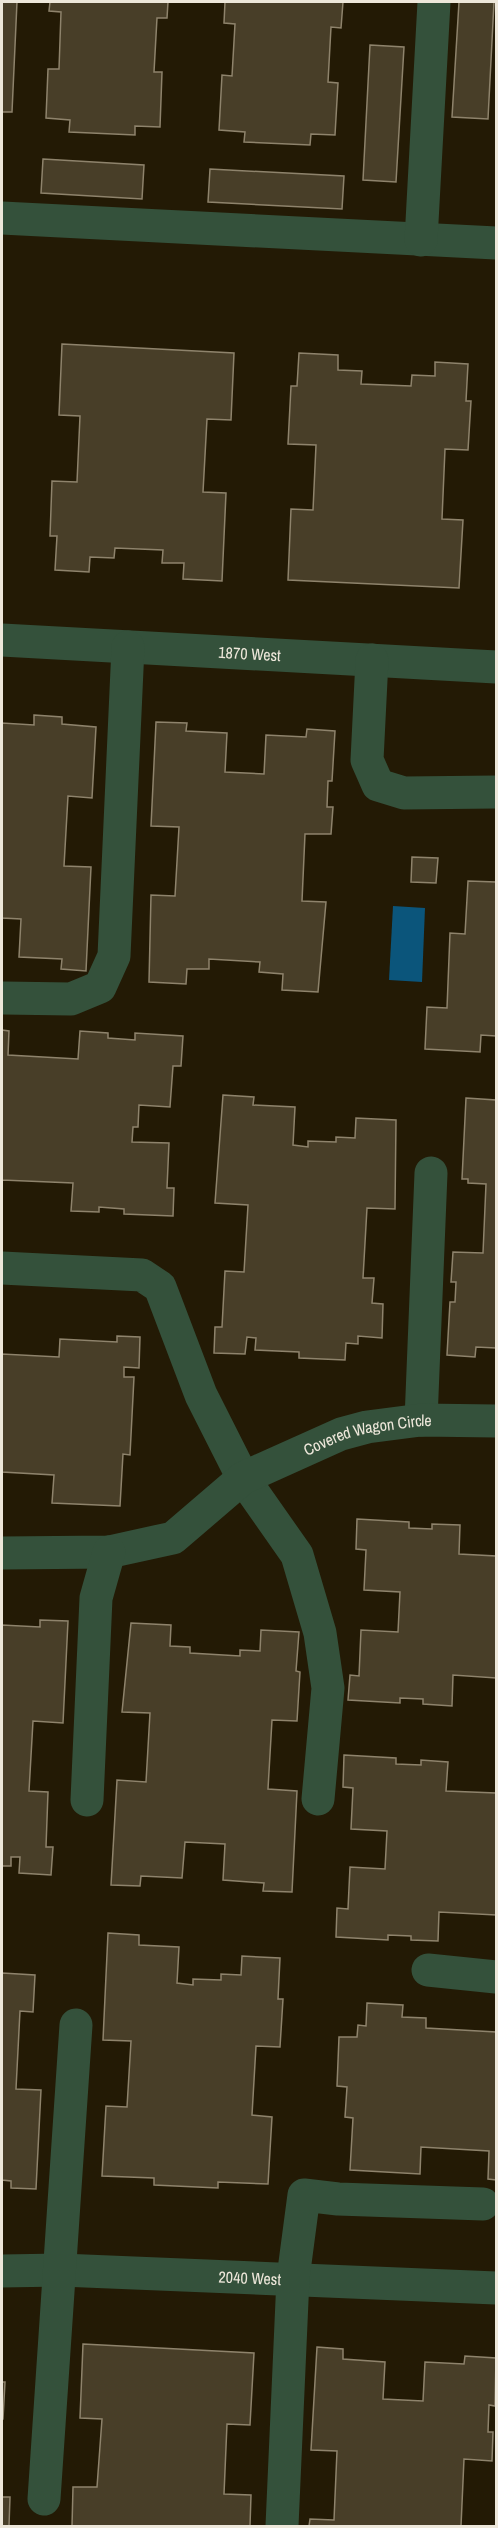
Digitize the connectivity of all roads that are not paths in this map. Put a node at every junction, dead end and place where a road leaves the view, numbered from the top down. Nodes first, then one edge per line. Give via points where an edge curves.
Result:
1 (434, 2) edge
2 (2, 218) edge
3 (421, 240) junction
4 (496, 243) edge
5 (2, 640) edge
6 (128, 647) junction
7 (372, 660) junction
8 (496, 667) edge
9 (496, 792) edge
10 (3, 998) dead end
11 (431, 1173) dead end
12 (2, 1268) edge
13 (421, 1420) junction
14 (496, 1421) edge
15 (243, 1478) junction
16 (109, 1552) junction
17 (2, 1553) edge
18 (318, 1799) dead end
19 (87, 1800) dead end
20 (428, 1970) dead end
21 (496, 1977) edge
22 (76, 2025) dead end
23 (483, 2204) dead end
24 (61, 2270) junction
25 (2, 2271) edge
26 (293, 2278) junction
27 (496, 2288) edge
28 (44, 2499) dead end
29 (282, 2526) edge

1 - 3 street
2 - 3 street
3 - 4 street
5 - 6 street, 1870 West
6 - 7 street, 1870 West
6 - 10 street via 114,956 100,987 71,999
7 - 8 street, 1870 West
7 - 9 street via 367,760 378,785 404,793
11 - 13 street
12 - 15 street via 142,1275 160,1287 201,1395
13 - 14 street, Covered Wagon Circle
13 - 15 street, Covered Wagon Circle via 341,1434
15 - 16 street, Covered Wagon Circle via 173,1538
15 - 18 street via 297,1555 320,1633 328,1689
16 - 17 street, Covered Wagon Circle
16 - 19 street via 96,1598
20 - 21 street
22 - 24 street
23 - 26 street via 338,2199 304,2194
24 - 25 street, 2040 West
24 - 26 street, 2040 West
24 - 28 street
26 - 27 street, 2040 West
26 - 29 street

